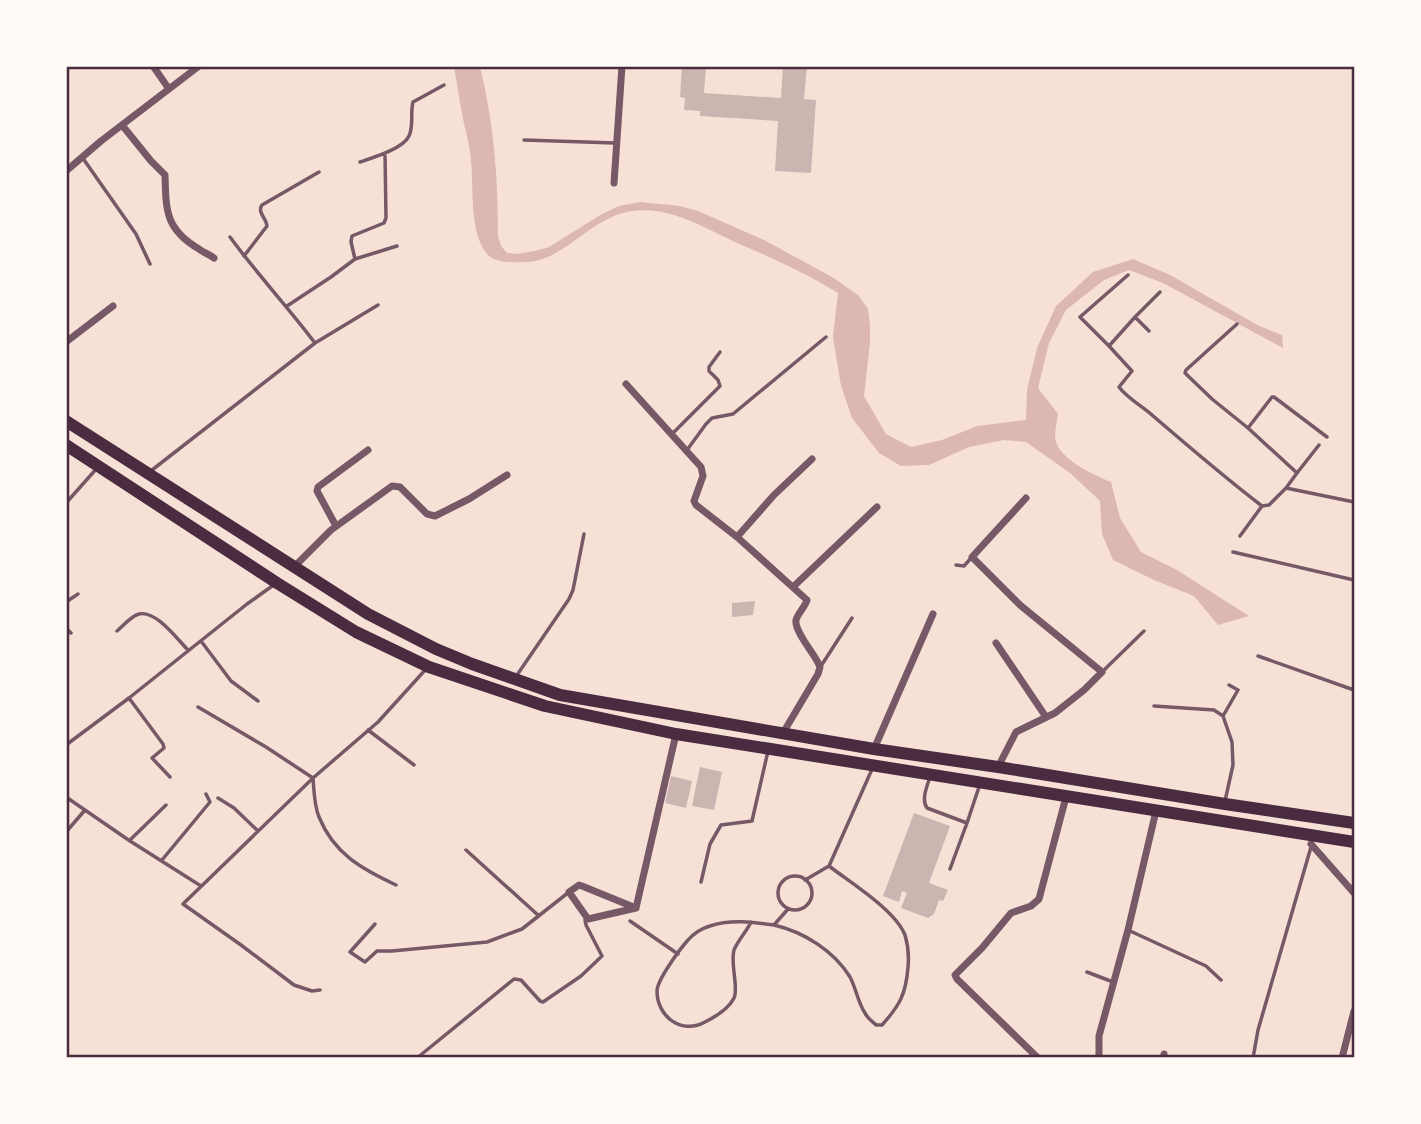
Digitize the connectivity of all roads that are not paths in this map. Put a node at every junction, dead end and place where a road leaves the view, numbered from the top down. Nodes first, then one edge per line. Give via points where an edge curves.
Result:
1 (153, 66) edge
2 (199, 66) edge
3 (622, 66) edge
4 (444, 85) dead end
5 (169, 89) junction
6 (122, 125) junction
7 (524, 140) dead end
8 (617, 143) junction
9 (385, 153) junction
10 (82, 157) junction
11 (360, 162) dead end
12 (66, 171) edge
13 (319, 172) dead end
14 (614, 183) dead end
15 (230, 237) dead end
16 (397, 246) dead end
17 (244, 256) junction
18 (214, 258) dead end
19 (355, 259) junction
20 (150, 264) dead end
21 (1128, 275) dead end
22 (1160, 292) dead end
23 (379, 305) dead end
24 (113, 306) dead end
25 (287, 306) junction
26 (1135, 317) junction
27 (1237, 324) dead end
28 (1149, 331) dead end
29 (826, 337) dead end
30 (66, 342) edge
31 (315, 343) junction
32 (1109, 346) junction
33 (720, 352) dead end
34 (626, 384) dead end
35 (66, 421) edge
36 (1248, 428) junction
37 (673, 434) junction
38 (1327, 436) dead end
39 (66, 445) edge
40 (1319, 445) dead end
41 (368, 450) dead end
42 (687, 450) junction
43 (812, 459) dead end
44 (99, 466) junction
45 (1297, 473) junction
46 (147, 474) junction
47 (507, 475) dead end
48 (1286, 488) junction
49 (135, 490) junction
50 (1026, 498) dead end
51 (1354, 502) edge
52 (66, 503) edge
53 (1262, 506) junction
54 (877, 507) dead end
55 (336, 526) junction
56 (584, 534) dead end
57 (1240, 536) dead end
58 (737, 537) junction
59 (1233, 552) dead end
60 (972, 557) junction
61 (956, 565) dead end
62 (293, 567) junction
63 (1354, 580) edge
64 (277, 583) junction
65 (793, 587) junction
66 (78, 594) dead end
67 (66, 603) edge
68 (933, 614) dead end
69 (852, 618) dead end
70 (66, 628) edge
71 (117, 631) dead end
72 (1144, 631) dead end
73 (71, 634) dead end
74 (201, 641) junction
75 (996, 643) dead end
76 (188, 650) junction
77 (1258, 656) dead end
78 (429, 667) junction
79 (820, 667) junction
80 (1102, 672) junction
81 (515, 679) junction
82 (1229, 685) dead end
83 (1354, 690) edge
84 (129, 698) junction
85 (258, 701) dead end
86 (1154, 706) dead end
87 (198, 707) dead end
88 (681, 716) junction
89 (1223, 716) junction
90 (1046, 717) junction
91 (368, 730) junction
92 (777, 733) junction
93 (676, 734) junction
94 (66, 745) edge
95 (769, 749) junction
96 (874, 749) junction
97 (414, 765) dead end
98 (874, 765) junction
99 (998, 766) junction
100 (930, 775) junction
101 (170, 777) dead end
102 (313, 778) junction
103 (1069, 778) junction
104 (981, 783) junction
105 (206, 794) dead end
106 (66, 797) edge
107 (1066, 797) junction
108 (218, 799) dead end
109 (1225, 804) junction
110 (166, 805) dead end
111 (85, 810) junction
112 (1156, 811) junction
113 (1318, 817) junction
114 (1354, 822) edge
115 (967, 823) junction
116 (258, 831) junction
117 (66, 832) edge
118 (1313, 840) junction
119 (130, 841) junction
120 (1354, 842) edge
121 (466, 850) dead end
122 (162, 860) junction
123 (829, 866) junction
124 (950, 869) dead end
125 (805, 880) junction
126 (701, 882) dead end
127 (396, 885) dead end
128 (201, 886) junction
129 (569, 892) junction
130 (1354, 893) edge
131 (636, 908) junction
132 (788, 909) junction
133 (540, 916) junction
134 (588, 919) junction
135 (630, 921) dead end
136 (751, 922) junction
137 (375, 925) dead end
138 (774, 925) junction
139 (1128, 930) junction
140 (678, 954) junction
141 (1087, 972) dead end
142 (1221, 980) dead end
143 (1115, 983) junction
144 (320, 990) dead end
145 (1354, 1011) edge
146 (1351, 1039) edge
147 (417, 1058) edge
148 (1038, 1058) edge
149 (1099, 1058) edge
150 (1253, 1058) edge
151 (1342, 1058) edge

1 - 5 street
2 - 5 street
3 - 8 street
4 - 9 lane via 413,102 410,134
5 - 6 street
6 - 10 street
6 - 18 street via 165,175 172,225
7 - 8 lane
8 - 14 street
9 - 11 lane
9 - 19 lane via 386,218 352,236
10 - 12 street
10 - 20 lane via 136,234
13 - 17 lane via 262,205 267,226
15 - 17 lane
16 - 19 lane
17 - 25 lane
19 - 25 lane
21 - 32 lane via 1080,317
22 - 26 lane
23 - 31 lane
24 - 30 street
25 - 31 lane
26 - 28 lane
26 - 32 lane
27 - 36 lane via 1185,373
29 - 42 lane via 733,414 712,418
31 - 46 lane
32 - 53 lane via 1132,371 1119,387 1122,391
33 - 37 lane via 709,371 720,386
34 - 37 street
35 - 46 main road
36 - 38 lane via 1274,397
36 - 45 lane
37 - 42 street
39 - 44 main road
40 - 45 lane
41 - 55 street via 318,487
42 - 58 street via 703,472 694,501
43 - 58 street
44 - 49 main road
44 - 52 lane
45 - 48 lane
46 - 49 main road
46 - 62 main road
47 - 55 street via 435,516 427,514 400,487 392,486
48 - 51 lane
48 - 53 lane
49 - 64 main road
50 - 60 street
53 - 57 lane
54 - 65 street
55 - 62 street
56 - 81 lane via 569,599
58 - 65 street
59 - 63 lane
60 - 61 lane via 964,566
60 - 80 street via 1020,606
62 - 81 main road via 425,643
64 - 74 lane
64 - 78 main road via 356,632
65 - 79 street via 807,600 796,627
66 - 67 lane
68 - 96 street
69 - 79 lane
70 - 73 lane
71 - 76 lane via 142,613 158,620
72 - 80 lane
74 - 76 lane
74 - 85 lane via 231,681
75 - 90 street
76 - 84 lane
77 - 83 lane
78 - 91 lane
78 - 93 main road via 545,706
79 - 92 street
80 - 90 street
81 - 88 main road via 559,695
82 - 89 lane via 1238,690
84 - 94 lane
84 - 101 lane via 163,744 152,758
86 - 89 lane via 1214,710
87 - 102 lane
88 - 92 main road
88 - 93 main road
89 - 109 lane via 1232,741 1233,765
90 - 99 street via 1016,732
91 - 97 lane
91 - 102 lane
92 - 95 main road
92 - 96 main road
93 - 95 main road
93 - 131 street
95 - 98 main road
95 - 126 lane via 752,821 721,825 710,844
96 - 99 main road
98 - 100 main road
98 - 123 lane
99 - 103 main road
100 - 104 main road
100 - 115 lane via 924,806
102 - 116 lane
102 - 127 lane via 319,817 342,853
103 - 107 main road
103 - 109 main road
104 - 107 main road
104 - 115 lane
105 - 122 lane via 210,802
106 - 111 lane
107 - 112 main road
107 - 148 street via 1039,899 1011,913 955,975
108 - 116 lane
109 - 113 main road
110 - 119 lane
111 - 117 lane
111 - 119 lane
112 - 118 main road
112 - 139 street
113 - 114 main road
113 - 118 main road
115 - 124 lane
116 - 128 lane
118 - 120 main road
118 - 130 street
118 - 150 lane
119 - 122 lane
121 - 133 lane
122 - 128 lane
123 - 125 lane
123 - 138 lane via 891,915 904,934 906,987 883,1025 876,1025 865,1014 850,978 835,958 793,929
125 - 132 lane via 811,891 809,902 800,909
125 - 132 lane via 794,877 780,884 780,901
128 - 144 lane via 183,904 294,985
129 - 131 street via 579,885
129 - 133 lane
129 - 134 street
131 - 134 street
132 - 138 lane
133 - 137 lane via 522,929 487,942 377,951 365,962 349,951
134 - 147 lane via 586,925 602,957 581,975 543,1002 521,980 514,979
135 - 140 lane
136 - 138 lane
136 - 140 lane via 710,926 688,940
136 - 140 lane via 735,948 734,999 699,1025 675,1023 661,1007 659,983
139 - 142 lane via 1206,965
139 - 143 street
141 - 143 lane
143 - 149 street via 1099,1036
145 - 146 street
146 - 151 street

